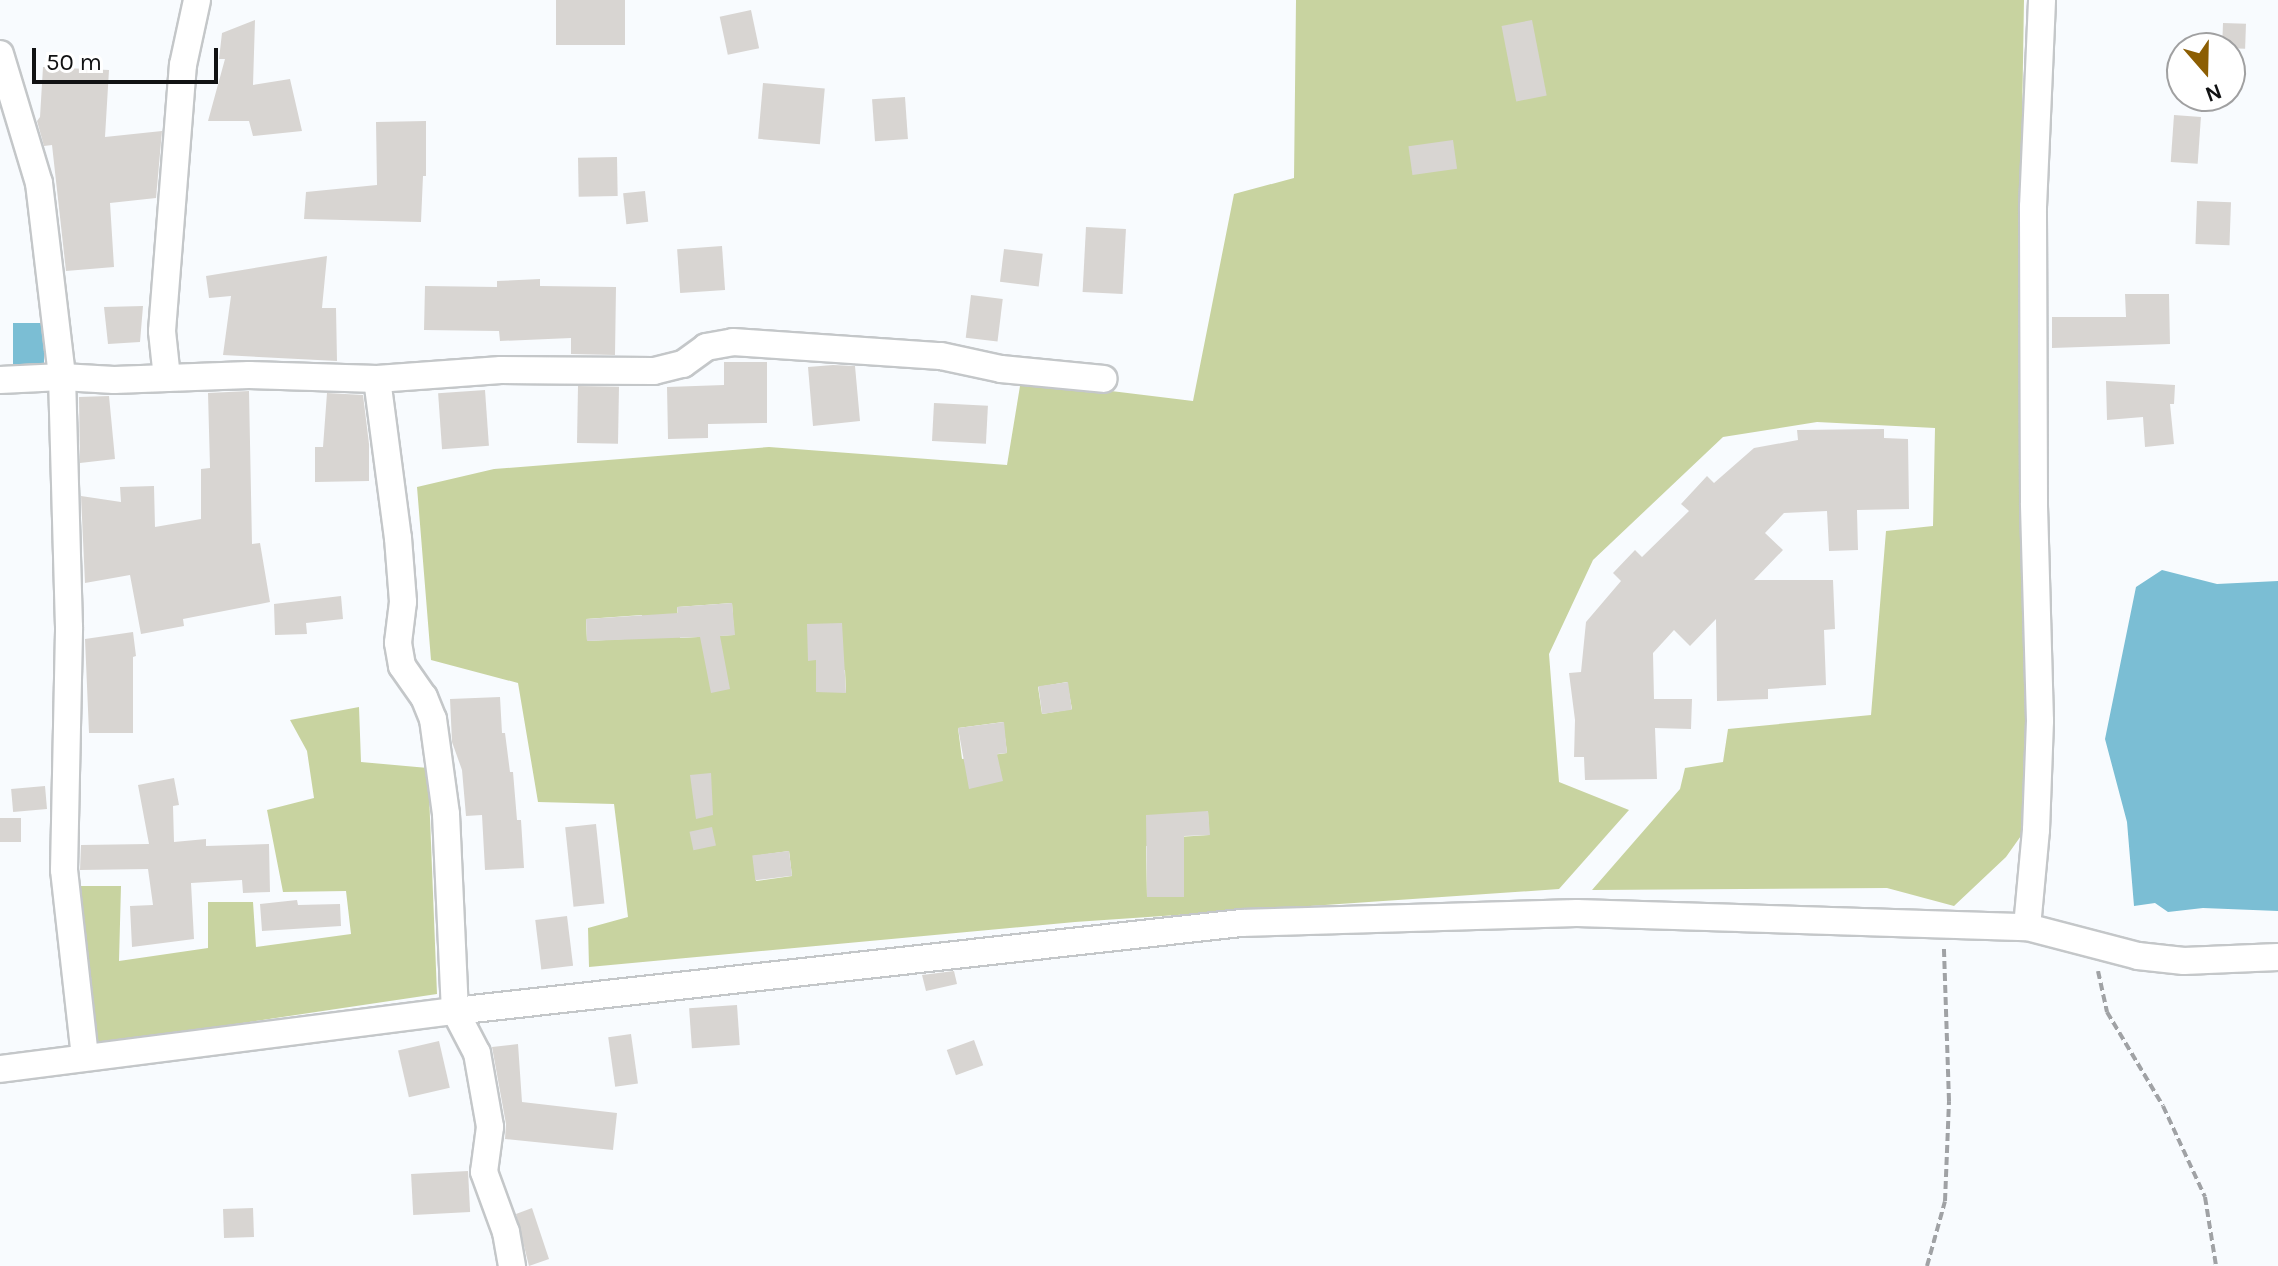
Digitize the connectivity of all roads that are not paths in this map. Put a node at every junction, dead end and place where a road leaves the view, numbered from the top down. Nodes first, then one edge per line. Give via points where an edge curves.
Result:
1 (197, 0) edge
2 (2042, 0) edge
3 (0, 54) edge
4 (62, 377) junction
5 (167, 378) junction
6 (377, 379) junction
7 (1104, 379) dead end
8 (0, 380) edge
9 (2027, 927) junction
10 (2278, 957) edge
11 (455, 1011) junction
12 (85, 1057) junction
13 (0, 1069) edge
14 (512, 1266) edge

1 - 5 street via 183,65 162,331
2 - 9 street via 2033,207 2040,721
3 - 4 street via 39,183
4 - 5 street
4 - 8 street
4 - 12 street via 69,627 64,870
5 - 6 street
6 - 7 street via 501,370 654,371 683,364 706,347 733,342 941,356 1001,369
6 - 11 street via 398,538 403,602 398,643 402,666 433,719 441,772
9 - 10 street via 2138,956 2184,961
9 - 11 street via 1577,913 1241,923
11 - 12 street
11 - 14 street via 477,1053 490,1127 484,1172
12 - 13 street

